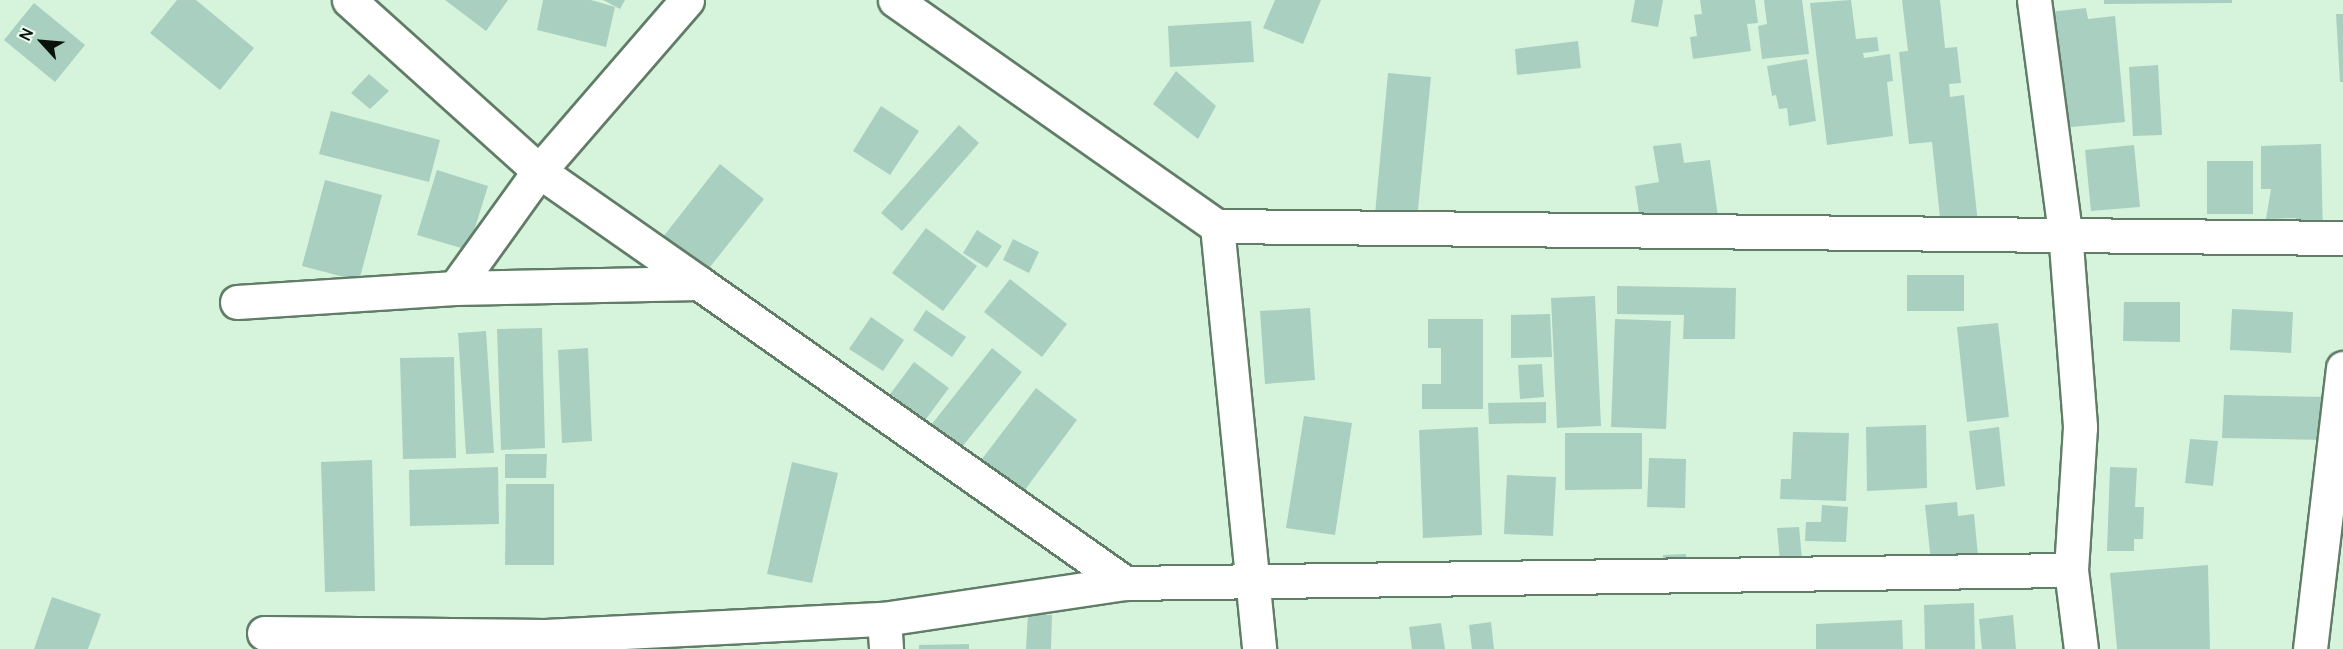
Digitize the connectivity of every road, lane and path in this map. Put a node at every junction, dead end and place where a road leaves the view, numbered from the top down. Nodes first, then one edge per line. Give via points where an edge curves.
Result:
1 (349, 0) edge
2 (687, 0) edge
3 (895, 0) edge
4 (2034, 0) edge
5 (539, 171) junction
6 (1217, 226) junction
7 (2065, 231) junction
8 (2343, 238) edge
9 (699, 282) junction
10 (455, 288) junction
11 (237, 302) dead end
12 (2343, 368) edge
13 (2071, 570) junction
14 (1255, 582) junction
15 (1125, 583) junction
16 (264, 633) dead end
17 (885, 634) edge
18 (546, 643) edge
19 (1259, 649) edge
20 (2081, 649) edge
21 (2310, 649) edge

1 - 5 street
2 - 5 street
3 - 6 street
4 - 7 street
5 - 9 street
5 - 10 street
6 - 7 street
6 - 14 street
7 - 8 street
7 - 13 street via 2080,427
9 - 10 street
9 - 15 street
10 - 11 street
12 - 21 street
13 - 14 street
13 - 20 street
14 - 15 street
14 - 19 street
15 - 17 street
16 - 18 street
17 - 18 street

